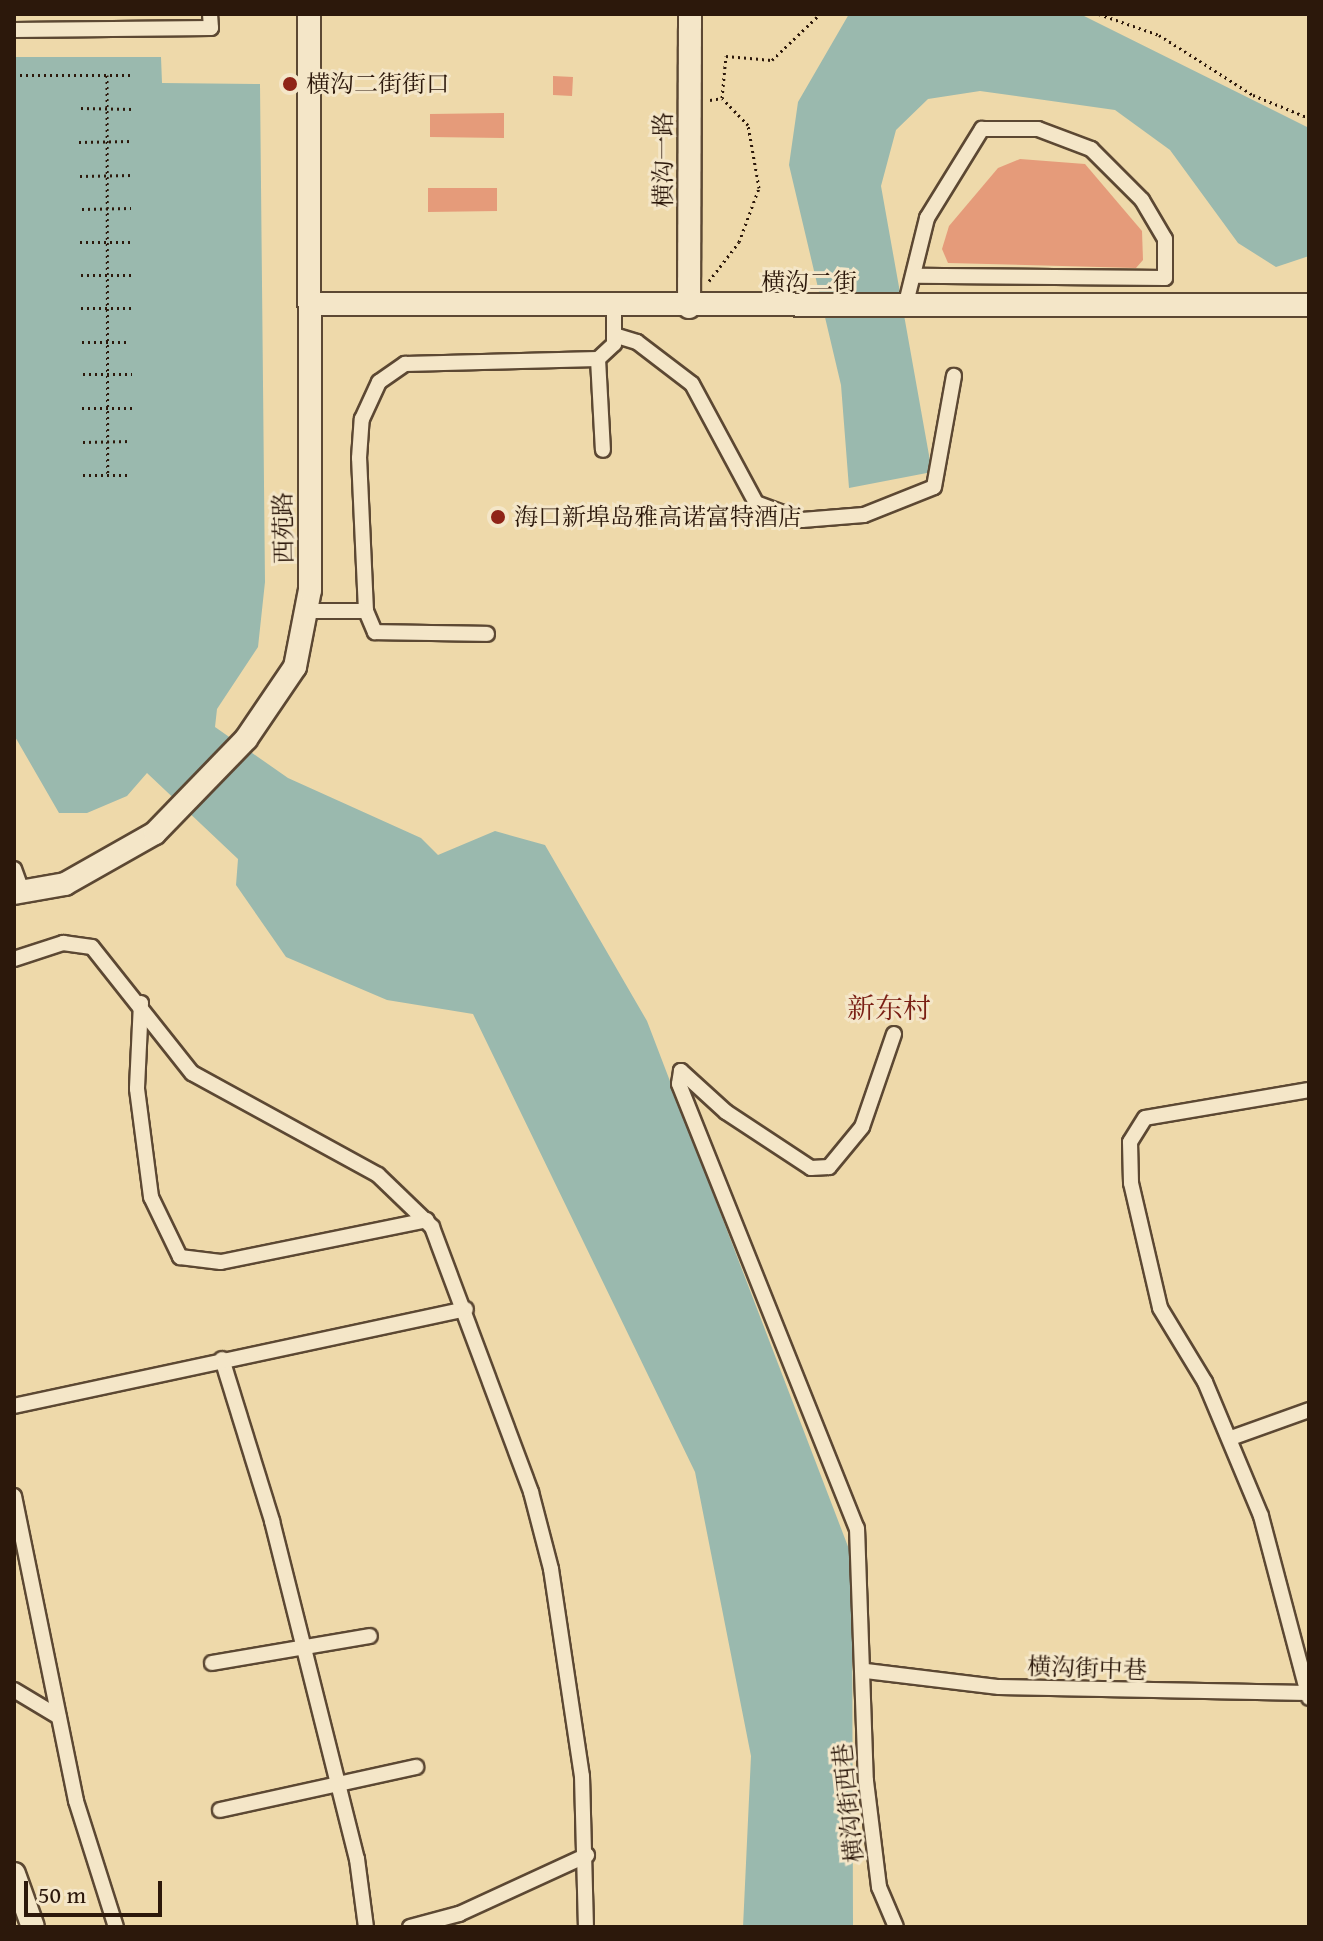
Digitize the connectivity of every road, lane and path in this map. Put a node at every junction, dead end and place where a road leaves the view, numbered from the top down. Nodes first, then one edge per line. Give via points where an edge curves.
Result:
1 (210, 14) edge
2 (309, 14) edge
3 (690, 14) edge
4 (820, 14) edge
5 (1099, 14) edge
6 (14, 30) edge
7 (14, 75) edge
8 (107, 75) junction
9 (130, 75) dead end
10 (722, 98) junction
11 (704, 102) dead end
12 (81, 108) dead end
13 (107, 109) junction
14 (133, 109) dead end
15 (1309, 118) edge
16 (132, 141) dead end
17 (79, 142) dead end
18 (107, 142) junction
19 (107, 175) junction
20 (132, 175) dead end
21 (80, 176) dead end
22 (131, 208) dead end
23 (82, 209) dead end
24 (107, 209) junction
25 (80, 242) dead end
26 (107, 242) junction
27 (132, 242) dead end
28 (81, 275) dead end
29 (108, 275) junction
30 (132, 275) dead end
31 (916, 276) junction
32 (1097, 279) junction
33 (310, 304) junction
34 (1309, 305) edge
35 (1096, 306) junction
36 (614, 307) junction
37 (689, 307) junction
38 (905, 307) junction
39 (81, 308) dead end
40 (133, 308) dead end
41 (108, 309) junction
42 (614, 335) junction
43 (82, 342) dead end
44 (108, 342) junction
45 (130, 342) dead end
46 (598, 359) junction
47 (83, 374) dead end
48 (108, 374) junction
49 (132, 374) dead end
50 (954, 376) dead end
51 (82, 408) dead end
52 (108, 408) junction
53 (133, 408) dead end
54 (108, 441) junction
55 (131, 441) dead end
56 (83, 442) dead end
57 (603, 450) dead end
58 (83, 475) dead end
59 (108, 475) junction
60 (131, 475) dead end
61 (307, 611) junction
62 (366, 611) junction
63 (487, 634) dead end
64 (14, 869) edge
65 (18, 892) edge
66 (14, 959) edge
67 (141, 1003) junction
68 (894, 1034) dead end
69 (1309, 1090) edge
70 (427, 1220) junction
71 (466, 1309) junction
72 (222, 1359) junction
73 (14, 1406) edge
74 (1309, 1410) edge
75 (1231, 1438) junction
76 (14, 1496) edge
77 (19, 1545) edge
78 (370, 1636) dead end
79 (303, 1646) junction
80 (1303, 1656) edge
81 (212, 1663) dead end
82 (866, 1671) junction
83 (14, 1690) edge
84 (1308, 1695) edge
85 (59, 1717) junction
86 (416, 1767) dead end
87 (338, 1783) junction
88 (220, 1810) dead end
89 (587, 1855) junction
90 (14, 1874) edge
91 (24, 1915) edge
92 (116, 1927) edge
93 (366, 1927) edge
94 (410, 1927) edge
95 (586, 1927) edge
96 (896, 1927) edge

1 - 6 street via 211,28
2 - 33 street, 西苑路
3 - 37 street, 横沟一路
4 - 10 path via 772,60 726,56
5 - 15 path via 1159,35 1253,95
7 - 8 path
8 - 9 path
8 - 13 path
10 - 11 path
10 - 37 path via 748,125 759,188 739,242
12 - 13 path
13 - 14 path
13 - 18 path
16 - 18 path
17 - 18 path
18 - 19 path
19 - 20 path
19 - 21 path
19 - 24 path
22 - 24 path
23 - 24 path
24 - 26 path
25 - 26 path
26 - 27 path
26 - 29 path
28 - 29 path
29 - 30 path
29 - 41 path
31 - 32 street
31 - 32 street via 927,218 982,129 1038,129 1091,149 1142,200 1165,239 1165,278
31 - 38 street
32 - 35 street
33 - 36 street, 横沟二街
33 - 61 street, 西苑路
34 - 35 street, 横沟二街
35 - 38 street, 横沟二街
36 - 37 street, 横沟二街
36 - 42 street
37 - 38 street, 横沟二街
39 - 41 path
40 - 41 path
41 - 44 path
42 - 46 street via 611,353
42 - 50 street via 637,342 692,384 756,503 802,520 864,515 934,487
43 - 44 path
44 - 45 path
44 - 48 path
46 - 57 street
46 - 62 street via 405,364 379,382 362,419 359,458
47 - 48 path
48 - 49 path
48 - 52 path
51 - 52 path
52 - 53 path
52 - 54 path
54 - 55 path
54 - 56 path
54 - 59 path
58 - 59 path
59 - 60 path
61 - 62 street
61 - 65 street, 西苑路 via 295,667 246,739 155,833 78,878
62 - 63 street via 375,632
64 - 65 street
66 - 67 street via 48,946 92,947
67 - 70 street via 192,1073 352,1158 406,1194
67 - 70 street via 137,1089 151,1197 180,1257 221,1262
68 - 82 street, 横沟街西巷 via 862,1127 829,1167 811,1168 726,1112 681,1071 679,1084 812,1431 857,1528
69 - 75 street via 1145,1118 1130,1142 1131,1183 1160,1308
70 - 71 street
71 - 72 street
71 - 89 street via 551,1569
72 - 73 street
72 - 79 street
74 - 75 street
75 - 80 street via 1261,1516
76 - 77 street
77 - 85 street
78 - 79 street
79 - 81 street
79 - 87 street
80 - 84 street
82 - 84 street, 横沟街中巷 via 999,1687
82 - 96 street, 横沟街西巷 via 866,1781 879,1887
83 - 85 street
85 - 92 street via 76,1801
86 - 87 street
87 - 88 street
87 - 93 street
89 - 94 street via 459,1914
89 - 95 street
90 - 91 street

